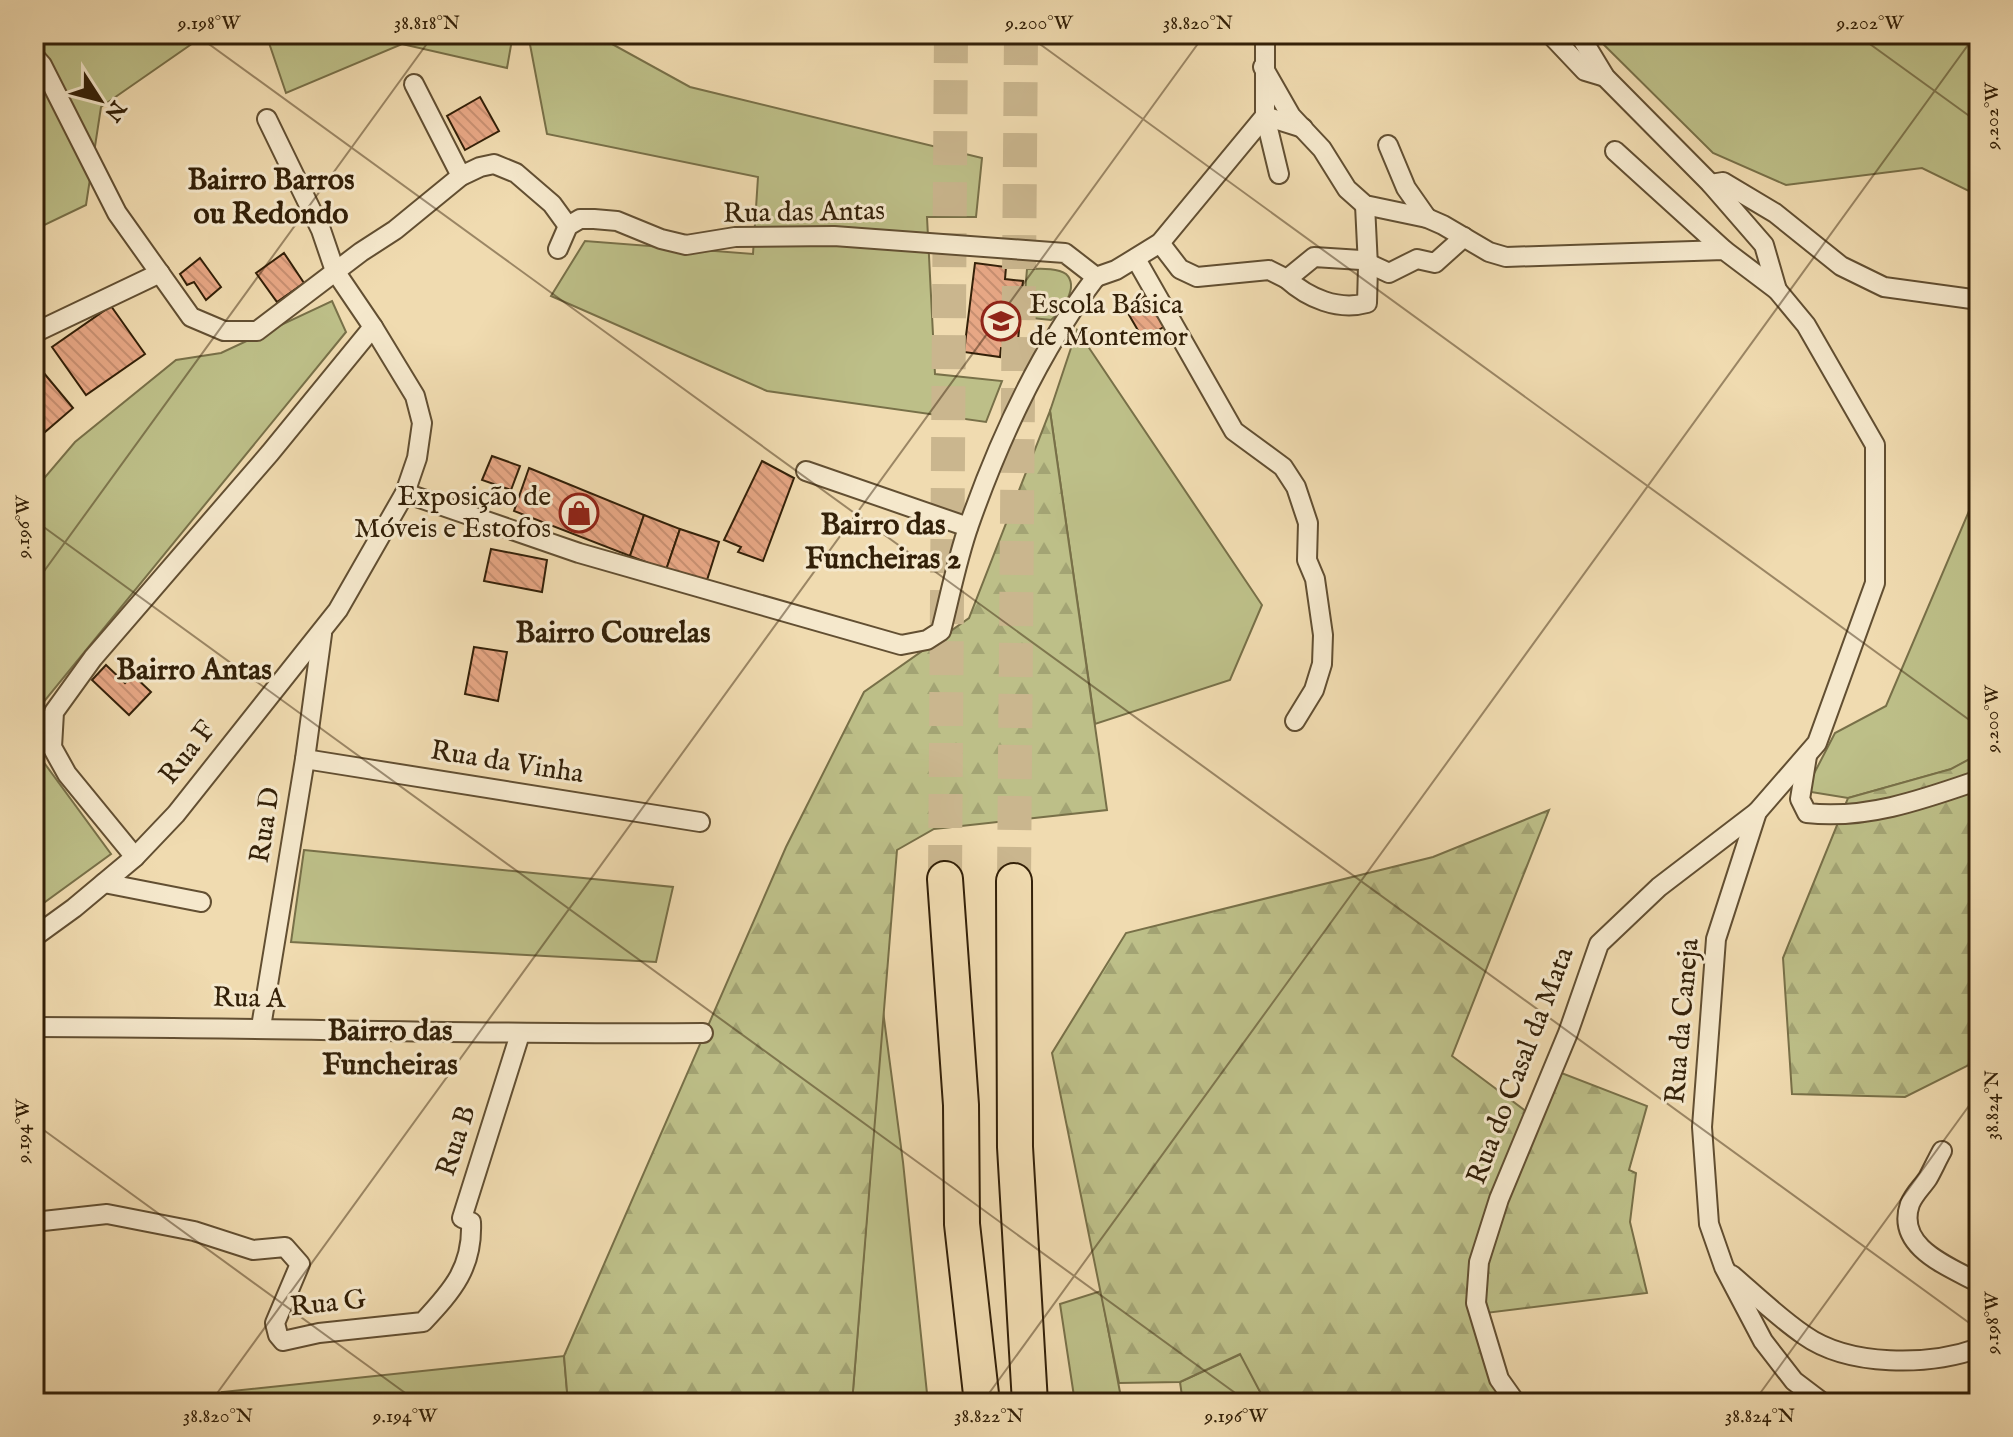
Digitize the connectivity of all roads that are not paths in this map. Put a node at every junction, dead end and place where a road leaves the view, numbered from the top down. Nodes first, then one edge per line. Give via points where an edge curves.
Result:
1 (1265, 34) edge
2 (1550, 34) edge
3 (1579, 34) edge
4 (34, 56) edge
5 (1263, 67) junction
6 (1605, 77) junction
7 (414, 84) dead end
8 (1265, 116) junction
9 (267, 119) dead end
10 (1303, 128) junction
11 (1388, 145) dead end
12 (1615, 151) dead end
13 (1279, 174) dead end
14 (461, 176) junction
15 (1711, 184) junction
16 (1365, 205) junction
17 (1427, 218) junction
18 (568, 226) junction
19 (1464, 237) junction
20 (1160, 243) junction
21 (558, 249) dead end
22 (1724, 250) junction
23 (1136, 259) junction
24 (1368, 266) junction
25 (335, 271) junction
26 (160, 273) junction
27 (1096, 277) junction
28 (1287, 279) junction
29 (1777, 290) junction
30 (1979, 300) edge
31 (373, 327) junction
32 (34, 333) edge
33 (806, 471) dead end
34 (405, 493) junction
35 (968, 527) junction
36 (322, 631) junction
37 (1295, 721) dead end
38 (1808, 753) junction
39 (305, 759) junction
40 (1979, 780) edge
41 (1757, 812) junction
42 (700, 822) dead end
43 (135, 857) junction
44 (945, 879) tunnel mouth
45 (1014, 881) tunnel mouth
46 (104, 883) junction
47 (201, 902) dead end
48 (34, 937) edge
49 (34, 1027) edge
50 (261, 1027) junction
51 (703, 1033) dead end
52 (520, 1034) junction
53 (958, 1073) junction
54 (1942, 1151) dead end
55 (462, 1218) joint
56 (34, 1222) edge
57 (1724, 1267) junction
58 (1979, 1283) edge
59 (1979, 1348) edge
60 (962, 1403) edge
61 (982, 1403) edge
62 (1030, 1403) edge
63 (1516, 1403) edge
64 (1823, 1403) edge

1 - 5 street
2 - 6 street via 1585,71
3 - 6 street
4 - 26 street via 117,213
5 - 8 street
5 - 10 street
6 - 15 street
7 - 14 street
8 - 10 street
8 - 13 street
8 - 20 street
9 - 25 street, Rua F
10 - 16 street
11 - 17 street via 1406,188
12 - 22 street
14 - 18 street via 494,164 516,173
14 - 25 street
15 - 29 street via 1764,245
15 - 30 street via 1723,182 1749,197 1841,266 1884,287
16 - 17 street
16 - 24 street
17 - 19 street
18 - 21 street
18 - 27 street, Rua das Antas via 580,219 617,221 686,245 735,237 819,236 1065,253
19 - 22 street via 1506,257
19 - 24 street via 1435,263 1417,259 1389,273
20 - 23 street
20 - 28 street via 1180,269 1197,277 1269,270
22 - 29 street
23 - 27 street
23 - 37 street via 1234,431 1283,467 1296,487 1308,523 1307,560 1323,635 1314,690
24 - 28 street via 1361,260 1314,257
24 - 28 street via 1367,303 1358,305 1330,302
25 - 26 street via 257,331 224,331 191,317
25 - 31 street, Rua F
26 - 32 street
27 - 35 street via 1069,313 1012,415
29 - 38 street, Rua da Caneja via 1806,325 1875,445 1875,583 1817,743
31 - 34 street, Rua F via 415,396 422,423
31 - 43 street via 93,658 54,712 52,747 67,774
33 - 35 street
34 - 35 street via 579,553 901,645 941,631
34 - 36 street, Rua F
36 - 39 street, Rua D
36 - 43 street, Rua F via 176,814
38 - 40 street via 1800,799 1807,813 1899,807
38 - 41 street, Rua da Caneja
39 - 42 street, Rua da Vinha
39 - 50 street, Rua D
41 - 57 street, Rua da Caneja via 1716,939 1707,1049 1702,1127 1709,1224
41 - 63 street, Rua do Casal da Mata via 1659,887 1599,944 1479,1262 1476,1303 1499,1379
43 - 46 street, Rua F
44 - 53 highway
45 - 62 highway via 1016,1161
46 - 47 street
46 - 48 street, Rua F
49 - 50 street, Rua A
50 - 52 street, Rua A
51 - 52 street, Rua A
52 - 55 street, Rua B
53 - 60 highway via 945,1247
53 - 61 highway via 962,1224
54 - 58 street via 1911,1202 1906,1225 1914,1243
55 - 56 street, Rua G via 471,1222 472,1245 462,1274 423,1322 283,1341 275,1323 300,1264 285,1247 253,1250 194,1231 107,1214
57 - 59 street via 1806,1337 1846,1355 1899,1361 1955,1357
57 - 64 street, Rua da Caneja via 1763,1341 1794,1381

